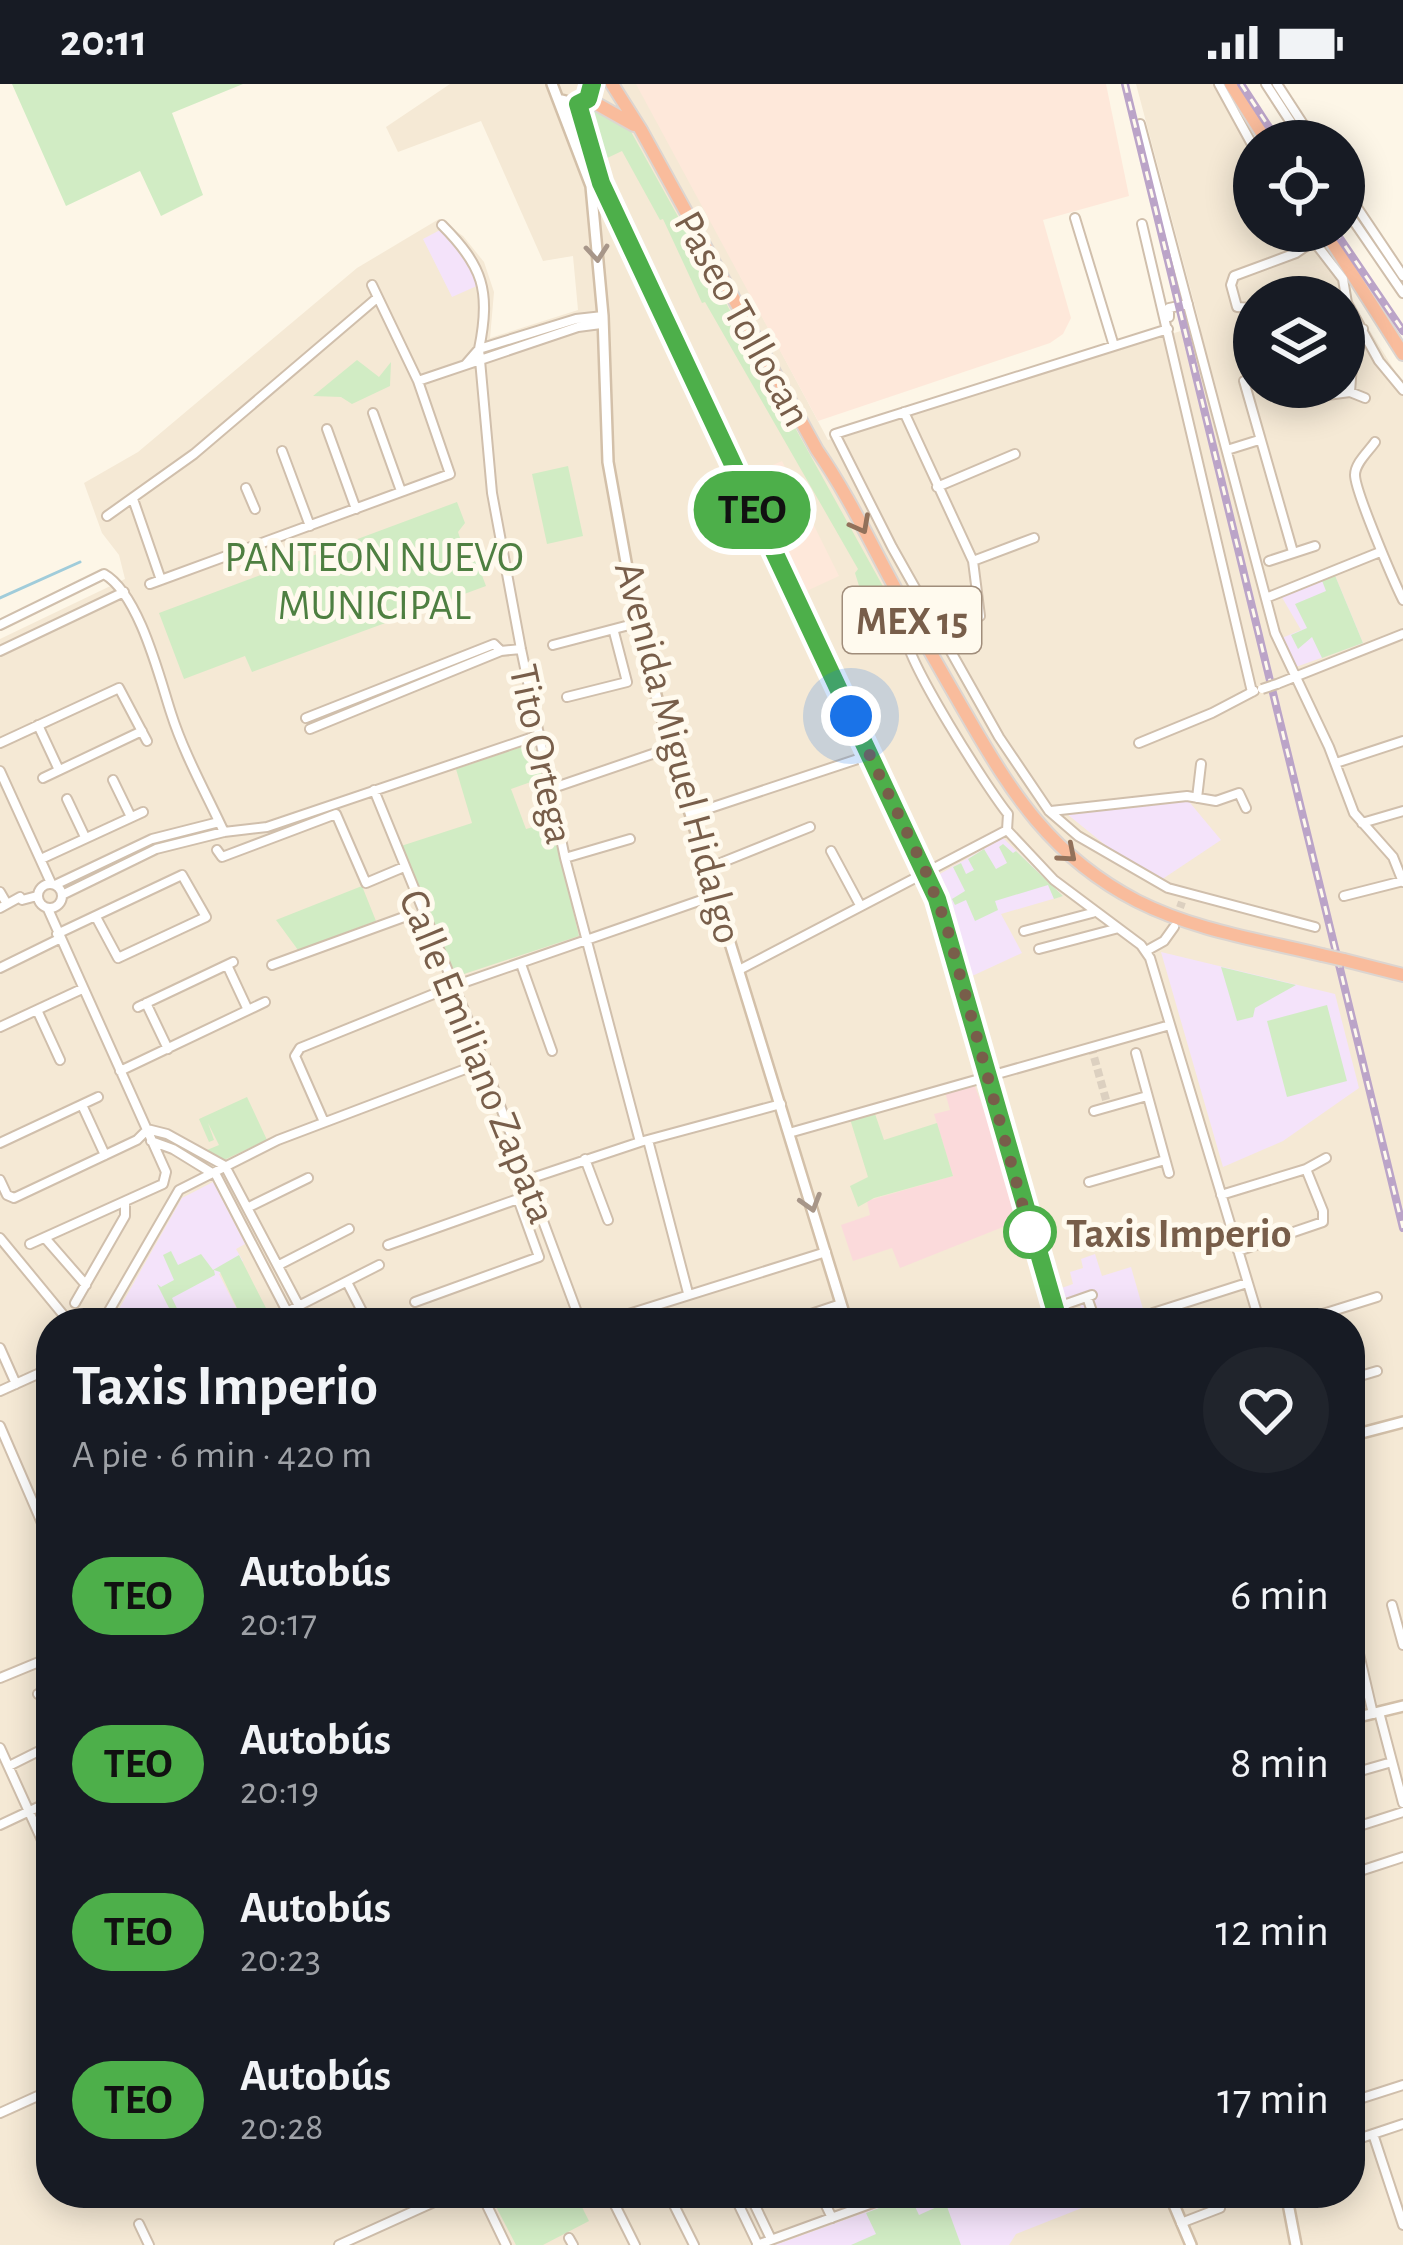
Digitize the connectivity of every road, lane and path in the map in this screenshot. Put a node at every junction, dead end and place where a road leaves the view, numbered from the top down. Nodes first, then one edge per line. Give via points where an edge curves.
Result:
1 (592, 84) edge
2 (612, 84) edge
3 (1219, 84) edge
4 (1231, 84) edge
5 (1266, 84) edge
6 (1277, 84) edge
7 (556, 90) edge
8 (583, 102) junction
9 (1239, 120) edge
10 (1254, 120) edge
11 (1289, 120) edge
12 (1300, 120) edge
13 (1140, 124) dead end
14 (641, 130) junction
15 (596, 184) junction
16 (1076, 218) dead end
17 (1365, 219) edge
18 (1142, 224) dead end
19 (442, 225) dead end
20 (1365, 238) edge
21 (1297, 252) edge
22 (1320, 252) edge
23 (1338, 252) edge
24 (1234, 276) edge
25 (1340, 276) edge
26 (1403, 276) edge
27 (372, 285) dead end
28 (1403, 293) edge
29 (377, 298) junction
30 (1188, 304) junction
31 (602, 320) junction
32 (1168, 329) junction
33 (1365, 332) edge
34 (1114, 346) junction
35 (479, 354) junction
36 (1403, 354) edge
37 (1365, 359) edge
38 (1379, 361) junction
39 (418, 381) junction
40 (1403, 391) edge
41 (1250, 408) edge
42 (904, 411) junction
43 (373, 413) dead end
44 (327, 429) dead end
45 (1258, 440) junction
46 (1376, 442) dead end
47 (1227, 450) junction
48 (282, 451) dead end
49 (1016, 454) dead end
50 (246, 488) dead end
51 (937, 488) junction
52 (401, 491) junction
53 (133, 499) junction
54 (254, 509) dead end
55 (356, 509) junction
56 (107, 516) dead end
57 (310, 526) junction
58 (1034, 538) dead end
59 (1315, 546) dead end
60 (1380, 551) junction
61 (1293, 552) junction
62 (973, 561) junction
63 (1269, 561) dead end
64 (161, 580) junction
65 (150, 584) dead end
66 (124, 592) junction
67 (1266, 598) junction
68 (1403, 600) edge
69 (909, 615) junction
70 (980, 616) dead end
71 (637, 623) junction
72 (0, 625) edge
73 (614, 632) junction
74 (1403, 634) edge
75 (553, 645) dead end
76 (521, 649) junction
77 (0, 651) edge
78 (501, 651) junction
79 (1294, 677) junction
80 (1257, 691) junction
81 (567, 697) dead end
82 (306, 718) dead end
83 (38, 725) junction
84 (310, 729) dead end
85 (142, 731) junction
86 (539, 735) junction
87 (1403, 741) edge
88 (147, 742) dead end
89 (0, 743) edge
90 (1138, 743) dead end
91 (670, 748) junction
92 (870, 754) junction
93 (1336, 763) junction
94 (1202, 764) dead end
95 (59, 770) junction
96 (0, 771) edge
97 (43, 778) dead end
98 (113, 780) dead end
99 (553, 788) junction
100 (374, 790) junction
101 (1197, 798) junction
102 (67, 799) dead end
103 (1246, 808) dead end
104 (1049, 811) junction
105 (1403, 811) edge
106 (143, 812) dead end
107 (692, 814) junction
108 (131, 817) junction
109 (219, 822) junction
110 (1362, 823) junction
111 (810, 827) dead end
112 (180, 830) junction
113 (1007, 830) junction
114 (224, 832) junction
115 (85, 837) junction
116 (631, 839) dead end
117 (154, 844) junction
118 (184, 844) junction
119 (831, 850) dead end
120 (219, 854) dead end
121 (565, 858) junction
122 (41, 859) junction
123 (404, 867) junction
124 (708, 868) junction
125 (926, 872) junction
126 (1403, 881) edge
127 (53, 884) junction
128 (0, 892) edge
129 (62, 895) junction
130 (716, 895) junction
131 (37, 896) junction
132 (1345, 896) dead end
133 (860, 905) junction
134 (3, 906) edge
135 (48, 909) junction
136 (1094, 912) junction
137 (97, 916) junction
138 (404, 917) dead end
139 (1174, 927) tunnel mouth
140 (1315, 927) dead end
141 (1117, 929) junction
142 (1024, 931) dead end
143 (58, 937) junction
144 (585, 940) junction
145 (1039, 950) dead end
146 (1148, 955) junction
147 (272, 964) dead end
148 (521, 964) junction
149 (0, 968) edge
150 (739, 970) junction
151 (1403, 975) edge
152 (452, 987) junction
153 (82, 989) junction
154 (265, 1002) dead end
155 (37, 1010) junction
156 (248, 1010) junction
157 (1169, 1025) junction
158 (0, 1027) edge
159 (168, 1048) junction
160 (552, 1051) dead end
161 (1136, 1053) dead end
162 (59, 1060) dead end
163 (484, 1062) junction
164 (120, 1071) junction
165 (988, 1075) junction
166 (1148, 1096) junction
167 (98, 1097) dead end
168 (781, 1104) junction
169 (82, 1105) junction
170 (1094, 1111) dead end
171 (324, 1122) junction
172 (147, 1129) junction
173 (789, 1133) junction
174 (137, 1140) junction
175 (644, 1141) junction
176 (153, 1142) junction
177 (0, 1143) edge
178 (175, 1144) junction
179 (105, 1155) junction
180 (1326, 1158) dead end
181 (585, 1160) junction
182 (1165, 1160) junction
183 (1306, 1169) junction
184 (218, 1171) junction
185 (1169, 1173) dead end
186 (308, 1178) dead end
187 (529, 1179) junction
188 (0, 1180) edge
189 (1089, 1182) dead end
190 (1221, 1195) junction
191 (125, 1202) junction
192 (249, 1207) junction
193 (608, 1220) dead end
194 (544, 1222) junction
195 (529, 1228) junction
196 (349, 1229) dead end
197 (264, 1237) junction
198 (45, 1238) junction
199 (2, 1243) edge
200 (253, 1243) junction
201 (29, 1244) dead end
202 (388, 1245) dead end
203 (1238, 1251) junction
204 (826, 1252) junction
205 (379, 1264) dead end
206 (279, 1265) junction
207 (347, 1282) junction
208 (1247, 1283) junction
209 (86, 1285) junction
210 (688, 1292) junction
211 (1377, 1297) dead end
212 (415, 1302) dead end
213 (75, 1303) dead end
214 (841, 1304) junction
215 (300, 1306) junction
216 (57, 1308) edge
217 (111, 1308) edge
218 (285, 1308) edge
219 (296, 1308) edge
220 (360, 1308) edge
221 (576, 1308) edge
222 (643, 1308) edge
223 (829, 1308) edge
224 (842, 1308) edge
225 (1055, 1308) joint
226 (1093, 1308) edge
227 (1169, 1308) edge
228 (1255, 1308) edge
229 (1342, 1308) edge
230 (0, 1348) edge
231 (1377, 1371) dead end
232 (36, 1375) edge
233 (1365, 1375) edge
234 (16, 1384) junction
235 (0, 1391) edge
236 (1403, 1422) edge
237 (0, 1426) edge
238 (1365, 1432) edge
239 (36, 1509) edge
240 (1392, 1605) dead end
241 (1403, 1646) edge
242 (36, 1663) edge
243 (1365, 1672) edge
244 (0, 1678) edge
245 (1403, 1706) edge
246 (1376, 1713) junction
247 (1365, 1716) edge
248 (0, 1748) edge
249 (36, 1752) edge
250 (1392, 1762) junction
251 (8, 1766) junction
252 (1365, 1770) edge
253 (1403, 1807) edge
254 (36, 1808) edge
255 (28, 1812) junction
256 (1365, 1823) edge
257 (0, 1825) edge
258 (36, 1829) edge
259 (1403, 1857) edge
260 (1365, 1870) edge
261 (1403, 2085) edge
262 (36, 2097) edge
263 (1365, 2097) edge
264 (0, 2114) edge
265 (1403, 2124) edge
266 (1373, 2134) junction
267 (1365, 2137) edge
268 (421, 2208) edge
269 (488, 2208) edge
270 (616, 2208) edge
271 (676, 2208) edge
272 (740, 2208) edge
273 (756, 2208) edge
274 (827, 2208) edge
275 (856, 2208) edge
276 (1175, 2208) edge
277 (1220, 2208) dead end
278 (1289, 2208) edge
279 (832, 2218) junction
280 (1181, 2223) junction
281 (140, 2224) dead end
282 (1403, 2225) edge
283 (771, 2239) junction
284 (149, 2245) edge
285 (339, 2245) edge
286 (506, 2245) edge
287 (635, 2245) edge
288 (694, 2245) edge
289 (757, 2245) edge
290 (1191, 2245) edge
291 (1296, 2245) edge

1 - 8 main road
2 - 14 highway, Paseo Tollocan / MEX 15
3 - 9 street
4 - 10 highway
5 - 11 street
6 - 12 street
7 - 8 main road
7 - 15 main road, Avenida Miguel Hidalgo
8 - 14 highway
8 - 15 main road
13 - 30 street
14 -> 69 highway, Paseo Tollocan / MEX 15
15 -> 31 main road, Avenida Miguel Hidalgo
15 - 92 main road
16 - 34 street
17 - 26 street
18 - 32 street
19 - 35 street, Tito Ortega via 481,276
20 - 28 street
21 - 24 street
22 - 25 street
23 - 36 highway
27 - 29 street
29 - 39 street
29 - 53 street
30 - 32 street via 1169,308
30 - 47 street
31 - 35 street
31 - 71 main road, Avenida Miguel Hidalgo via 608,462
32 - 34 street
32 - 80 street
33 - 38 street
34 - 42 street
35 - 39 street
35 - 76 street, Tito Ortega via 491,493
37 - 38 street
38 - 40 street
39 - 52 street via 451,470
41 - 45 street
42 - 51 street
42 - 104 street via 836,434 892,547
43 - 52 street
44 - 55 street
45 - 47 street
45 - 61 street
46 - 60 street via 1355,478
47 - 67 street
48 - 57 street
49 - 51 street
50 - 54 street
51 - 62 street
52 - 55 street
53 - 56 street
53 - 64 street
55 - 57 street
57 - 64 street
58 - 62 street
59 - 61 street
60 - 67 street
60 - 68 street
61 - 63 street
62 - 70 street
64 - 65 street
66 - 72 street via 104,574
66 - 77 street
66 - 109 street
67 - 79 street
69 - 113 street via 904,635 955,735 1008,814
69 -> 151 highway, Paseo Tollocan / MEX 15, bridge via 1017,800 1070,856 1169,915
71 - 73 street
71 - 91 main road, Avenida Miguel Hidalgo
73 - 75 street
73 - 81 street via 626,682
74 - 79 street
76 - 78 street
76 - 86 street, Tito Ortega
78 - 82 street via 494,644
78 - 84 street
79 - 80 street, bridge
79 - 93 street
80 - 90 street
83 - 85 street via 119,688
83 - 89 street
83 - 95 street
85 - 88 street
85 - 95 street
86 - 99 street, Tito Ortega
86 - 100 street
87 - 93 street
91 - 99 street
91 - 107 main road, Avenida Miguel Hidalgo
92 - 107 street
92 - 125 main road
93 - 110 street
94 - 101 street
95 - 97 street
96 - 122 street
98 - 108 street
99 - 121 street, Tito Ortega
100 - 114 street
100 - 123 street, Calle Emiliano Zapata
101 - 103 street via 1239,793
101 - 104 street
102 - 115 street
104 - 140 street via 1183,898
105 - 110 street
106 - 108 street
107 - 124 main road, Avenida Miguel Hidalgo
108 - 115 street
109 - 112 street
109 - 114 street
110 - 126 street
111 - 124 street
112 - 117 street
112 - 118 street
113 - 125 street
113 - 136 street
114 - 118 street
115 - 122 street
116 - 121 street
117 - 118 street
117 - 127 street
117 - 129 street
119 - 133 street
120 - 123 street via 336,814 366,883
121 - 144 street, Tito Ortega
122 - 127 street
123 - 152 street, Calle Emiliano Zapata
124 - 130 main road, Avenida Miguel Hidalgo
125 - 133 street
125 - 165 main road
126 - 132 street
127 - 129 street
127 - 131 street
128 - 134 street
129 - 135 street
130 - 144 street
130 - 150 main road, Avenida Miguel Hidalgo
131 - 134 street
131 - 135 street
133 - 150 street
135 - 143 street
136 - 141 street
136 - 142 street
137 - 137 street via 118,958 206,917 182,875
137 - 143 street
138 - 147 street
139 - 146 street
141 - 145 street
141 - 146 street
143 - 149 street
143 - 153 street
144 - 148 street
144 - 175 street, Tito Ortega
146 - 157 street
148 - 152 street
148 - 160 street
150 - 168 main road, Avenida Miguel Hidalgo
152 - 163 street, Calle Emiliano Zapata
152 - 171 street via 300,1048 295,1056
153 - 155 street
153 - 164 street
154 - 156 street
155 - 158 street
155 - 162 street
156 - 159 street
156 - 159 street via 230,964 142,1005
157 - 165 street
157 - 190 street
159 - 164 street
161 - 166 street
163 - 171 street
163 - 187 street, Calle Emiliano Zapata
164 - 172 street
165 - 173 street
165 - 225 main road
166 - 170 street
166 - 182 street
167 - 169 street
168 - 173 main road, Avenida Miguel Hidalgo
168 - 175 street
169 - 177 street
169 - 179 street
171 - 184 street
172 - 174 street
172 - 176 street
172 - 178 street
173 -> 204 main road, Avenida Miguel Hidalgo
174 - 176 street
174 - 179 street
175 - 181 street
175 - 210 street, Tito Ortega
176 - 178 street
176 - 191 street via 166,1179
178 - 184 street
179 - 188 street via 14,1198
180 - 183 street
181 - 187 street
181 - 193 street
182 - 185 street
182 - 189 street
183 - 190 street
183 - 203 street via 1323,1222
184 - 192 street
184 - 200 street
184 - 217 street via 173,1198
186 - 192 street
187 - 194 street, Calle Emiliano Zapata
190 - 203 street
191 - 198 street
191 - 209 street
192 - 197 street
194 - 195 street
194 - 221 street, Calle Emiliano Zapata
195 - 202 street via 518,1199
195 - 212 street via 539,1257
196 - 206 street
197 - 200 street
197 - 206 street
198 - 201 street
198 - 209 street
199 - 216 street
200 - 218 street
203 - 208 street
204 - 210 street
204 - 214 main road, Avenida Miguel Hidalgo
205 - 207 street
206 - 215 street
207 - 215 street
207 - 220 street
208 - 227 street
208 - 228 street
209 - 213 street
210 - 222 street
211 - 229 street
214 - 223 street
214 - 224 main road, Avenida Miguel Hidalgo
215 - 219 street
225 - 226 street via 1090,1296
230 - 234 street
231 - 233 street
232 - 234 street
234 - 235 street
236 - 238 main road
237 - 239 street
240 - 241 street
242 - 244 street
243 - 246 street
245 - 246 main road
246 - 247 main road
246 - 250 street
248 - 251 street
249 - 251 street
250 - 252 street
250 - 253 street
251 - 255 street
253 - 256 street
254 - 255 street
255 - 257 street
255 - 258 street
259 - 260 street
261 - 263 street
262 - 264 street
265 - 266 street
266 - 267 street
266 - 282 street
268 - 285 street
269 - 286 street
270 - 287 street
271 - 288 street
272 - 289 street
273 - 283 street
274 - 279 street
275 - 279 street
276 - 280 main road
277 - 280 street
278 - 291 main road
279 - 283 street
280 - 290 main road
281 - 284 street
283 - 289 street

